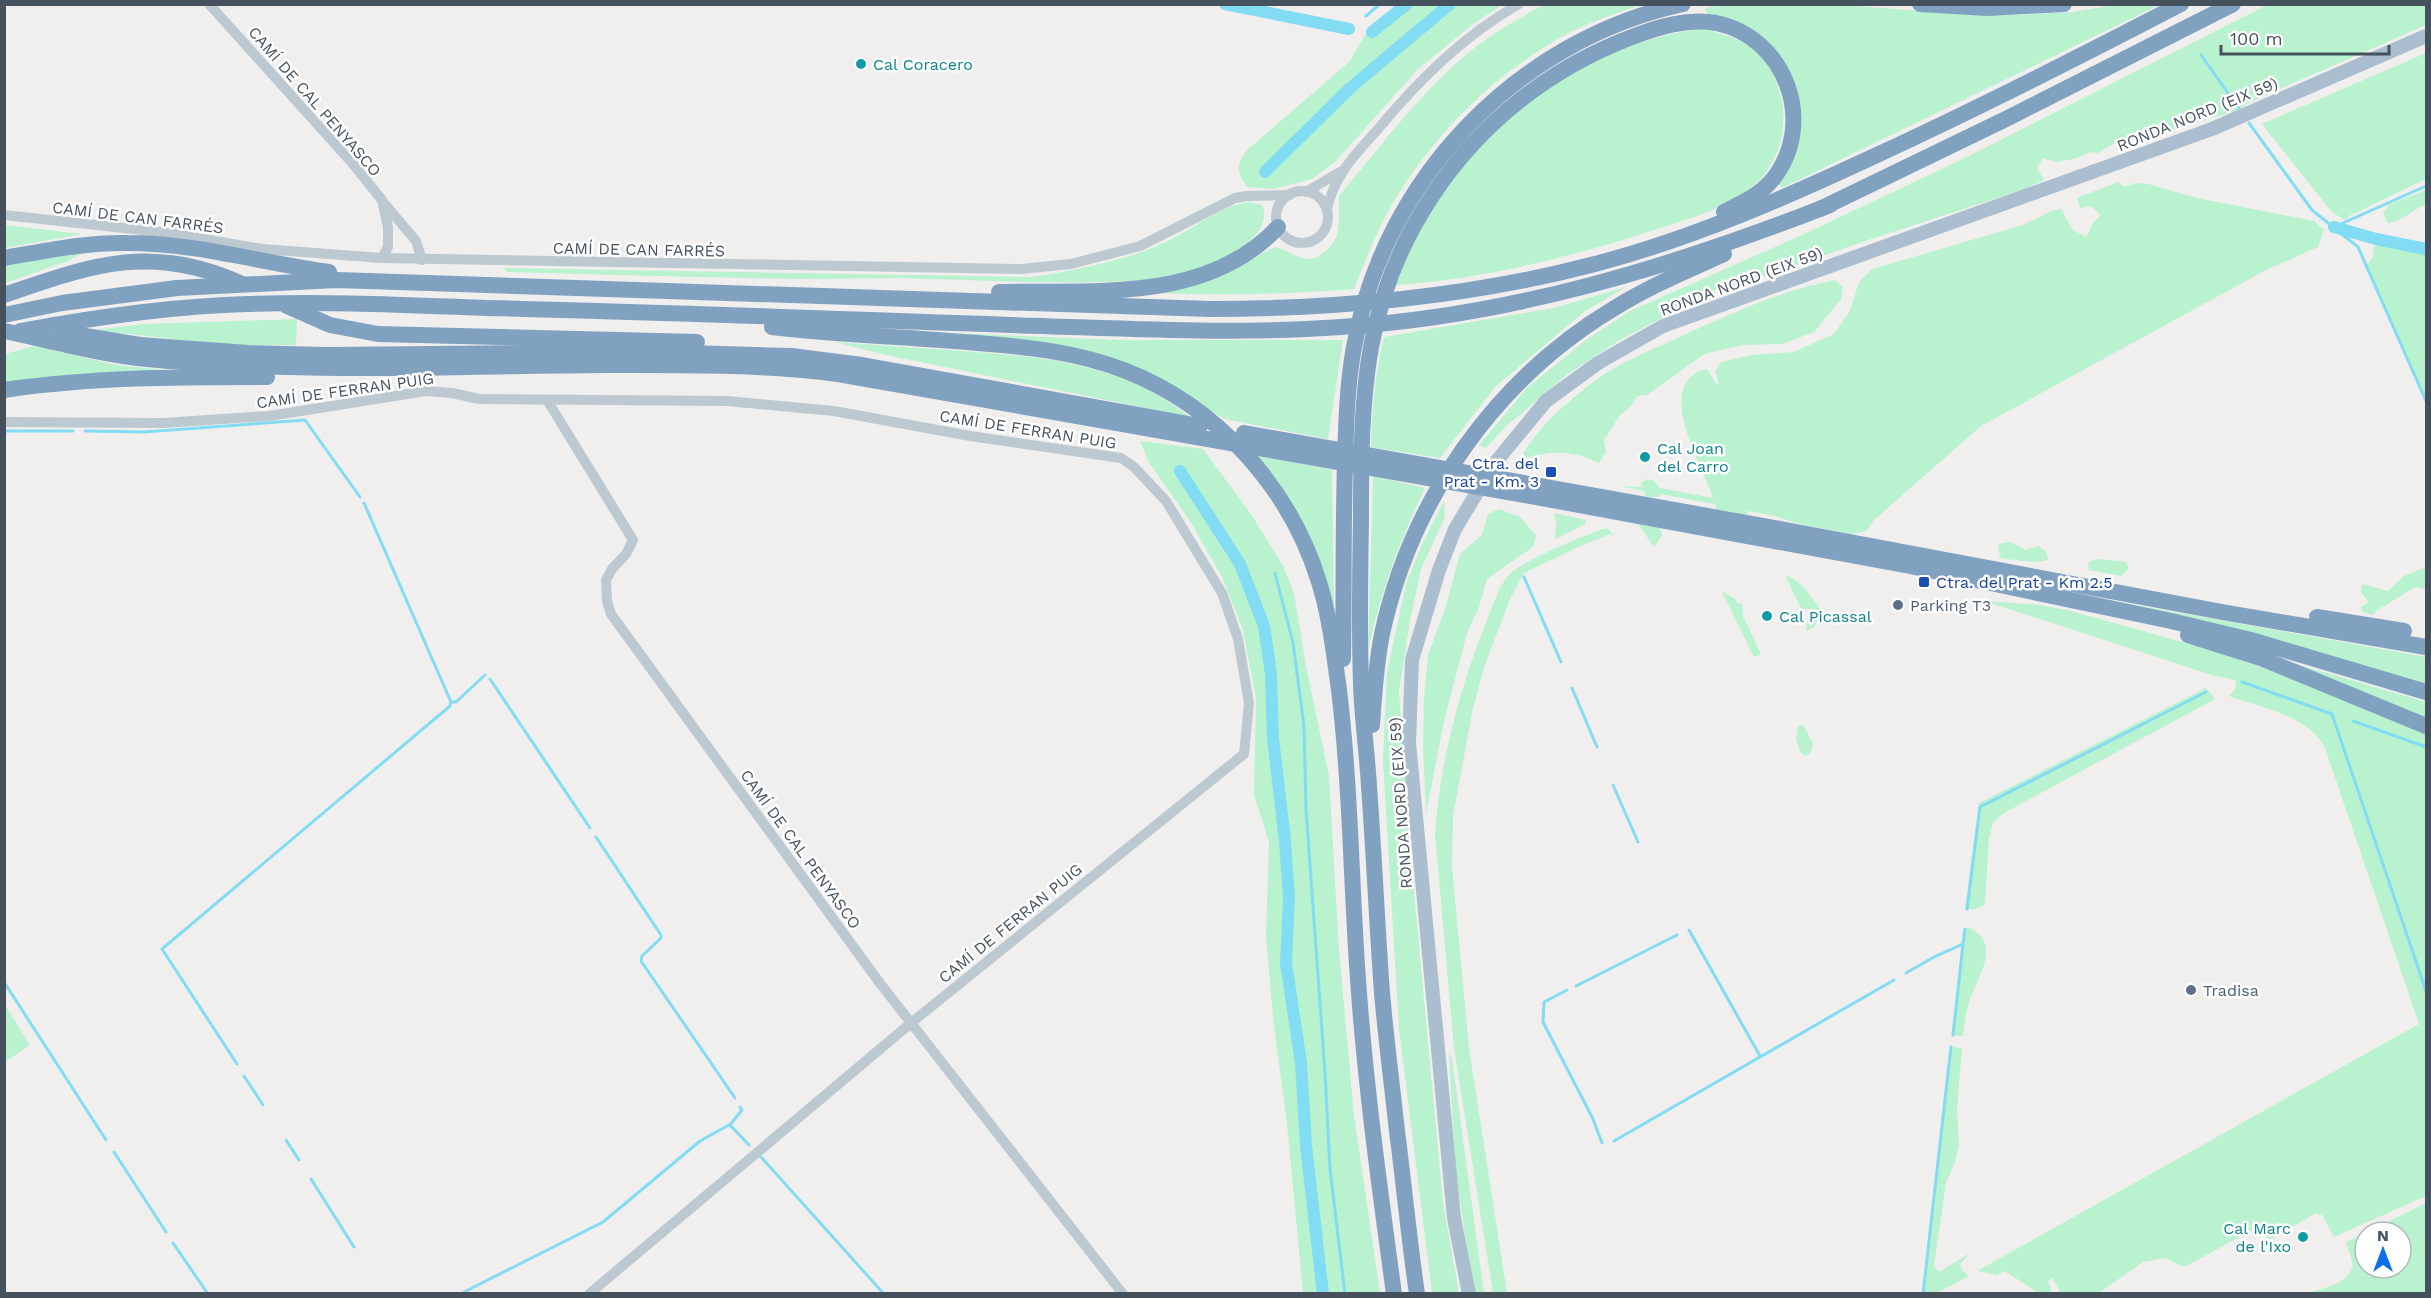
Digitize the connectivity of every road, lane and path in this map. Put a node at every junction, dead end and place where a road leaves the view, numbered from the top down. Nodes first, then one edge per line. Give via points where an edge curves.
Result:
1 (209, 4) edge
2 (1519, 4) edge
3 (1683, 4) edge
4 (1920, 4) edge
5 (2064, 4) edge
6 (2181, 4) edge
7 (2233, 4) edge
8 (2427, 36) edge
9 (1342, 170) junction
10 (1306, 192) junction
11 (1290, 195) junction
12 (1261, 196) junction
13 (382, 200) junction
14 (1830, 205) junction
15 (1327, 209) junction
16 (4, 214) edge
17 (1278, 219) junction
18 (1656, 246) junction
19 (4, 258) edge
20 (382, 258) junction
21 (422, 260) junction
22 (401, 281) junction
23 (4, 295) edge
24 (876, 298) junction
25 (649, 312) junction
26 (4, 317) edge
27 (4, 333) edge
28 (819, 365) junction
29 (4, 390) edge
30 (547, 400) junction
31 (4, 422) edge
32 (1354, 426) junction
33 (1352, 491) junction
34 (2085, 603) junction
35 (2423, 642) edge
36 (2427, 692) edge
37 (1343, 726) junction
38 (2427, 726) edge
39 (1369, 780) junction
40 (911, 1023) junction
41 (590, 1293) edge
42 (1123, 1293) edge
43 (1394, 1293) edge
44 (1417, 1293) edge
45 (1469, 1293) edge

1 - 13 street, CAMÍ DE CAL PENYASCO
2 - 9 street via 1434,68
3 - 32 highway via 1594,35 1543,63 1497,98 1457,136 1422,181 1392,232 1372,280 1354,346
4 - 5 highway via 1997,8
6 - 18 highway via 1816,184
7 - 14 highway
8 - 45 main road, RONDA NORD (EIX 59) via 2212,129 1663,326 1599,363 1546,401 1495,464 1455,529 1439,570 1412,660 1409,742 1453,1206
9 - 10 street
9 - 15 street
10 - 11 street
10 - 15 street via 1317,196
11 - 12 street, CAMÍ DE CAN FARRÉS
11 - 17 street via 1283,200
12 - 17 street via 1270,200
12 - 21 street, CAMÍ DE CAN FARRÉS via 1227,201 1129,249 1043,268
13 - 20 street, CAMÍ DE CAL PENYASCO via 388,237
13 - 21 street via 416,241
14 - 25 highway via 1734,241 1574,290 1458,314 1341,327 1176,330
14 - 39 highway via 1664,281 1613,309 1542,361 1475,432 1451,466 1400,570 1382,636
15 - 17 street via 1325,231 1312,242 1290,240
16 - 20 street, CAMÍ DE CAN FARRÉS via 170,232 262,249
17 - 24 highway via 1254,250 1235,262 1194,278 1153,287
18 - 24 highway via 1498,285 1407,299 1291,309
18 - 32 highway via 1755,196 1775,177 1789,149 1794,111 1783,74 1758,43 1731,27 1693,21 1641,33 1587,57 1526,95 1492,124 1448,172 1416,223 1390,277
19 - 22 highway via 78,245 130,243
20 - 21 street, CAMÍ DE CAN FARRÉS
22 - 24 highway
22 - 26 highway via 294,281 177,288 62,303
23 - 28 highway via 72,272 122,261 158,261 216,272 345,329 378,334 705,342 766,348
25 - 27 highway via 251,303 72,321
25 - 37 highway via 785,328 1047,350 1105,363 1164,389 1207,418 1256,466 1275,490 1305,545 1320,583
26 - 28 highway via 149,346 248,353 762,354
27 - 28 highway via 145,358 240,366
28 - 29 highway via 405,378 186,376 57,382
28 - 34 highway via 1910,566
28 - 35 highway via 897,371 2222,612
30 - 31 street, CAMÍ DE FERRAN PUIG via 479,399 426,391 269,416 163,423
30 - 40 street, CAMÍ DE CAL PENYASCO via 633,540 606,580 611,614
30 - 40 street, CAMÍ DE FERRAN PUIG via 726,401 834,411 1121,458 1166,501 1185,529 1222,593 1238,639 1249,703 1244,754
32 - 33 highway
33 - 37 highway
33 - 39 highway
34 - 36 highway via 2251,640
34 - 38 highway via 2260,658
37 - 43 highway via 1359,997
39 - 44 highway via 1386,1035
40 - 41 street, CAMÍ DE FERRAN PUIG
40 - 42 street, CAMÍ DE CAL PENYASCO

